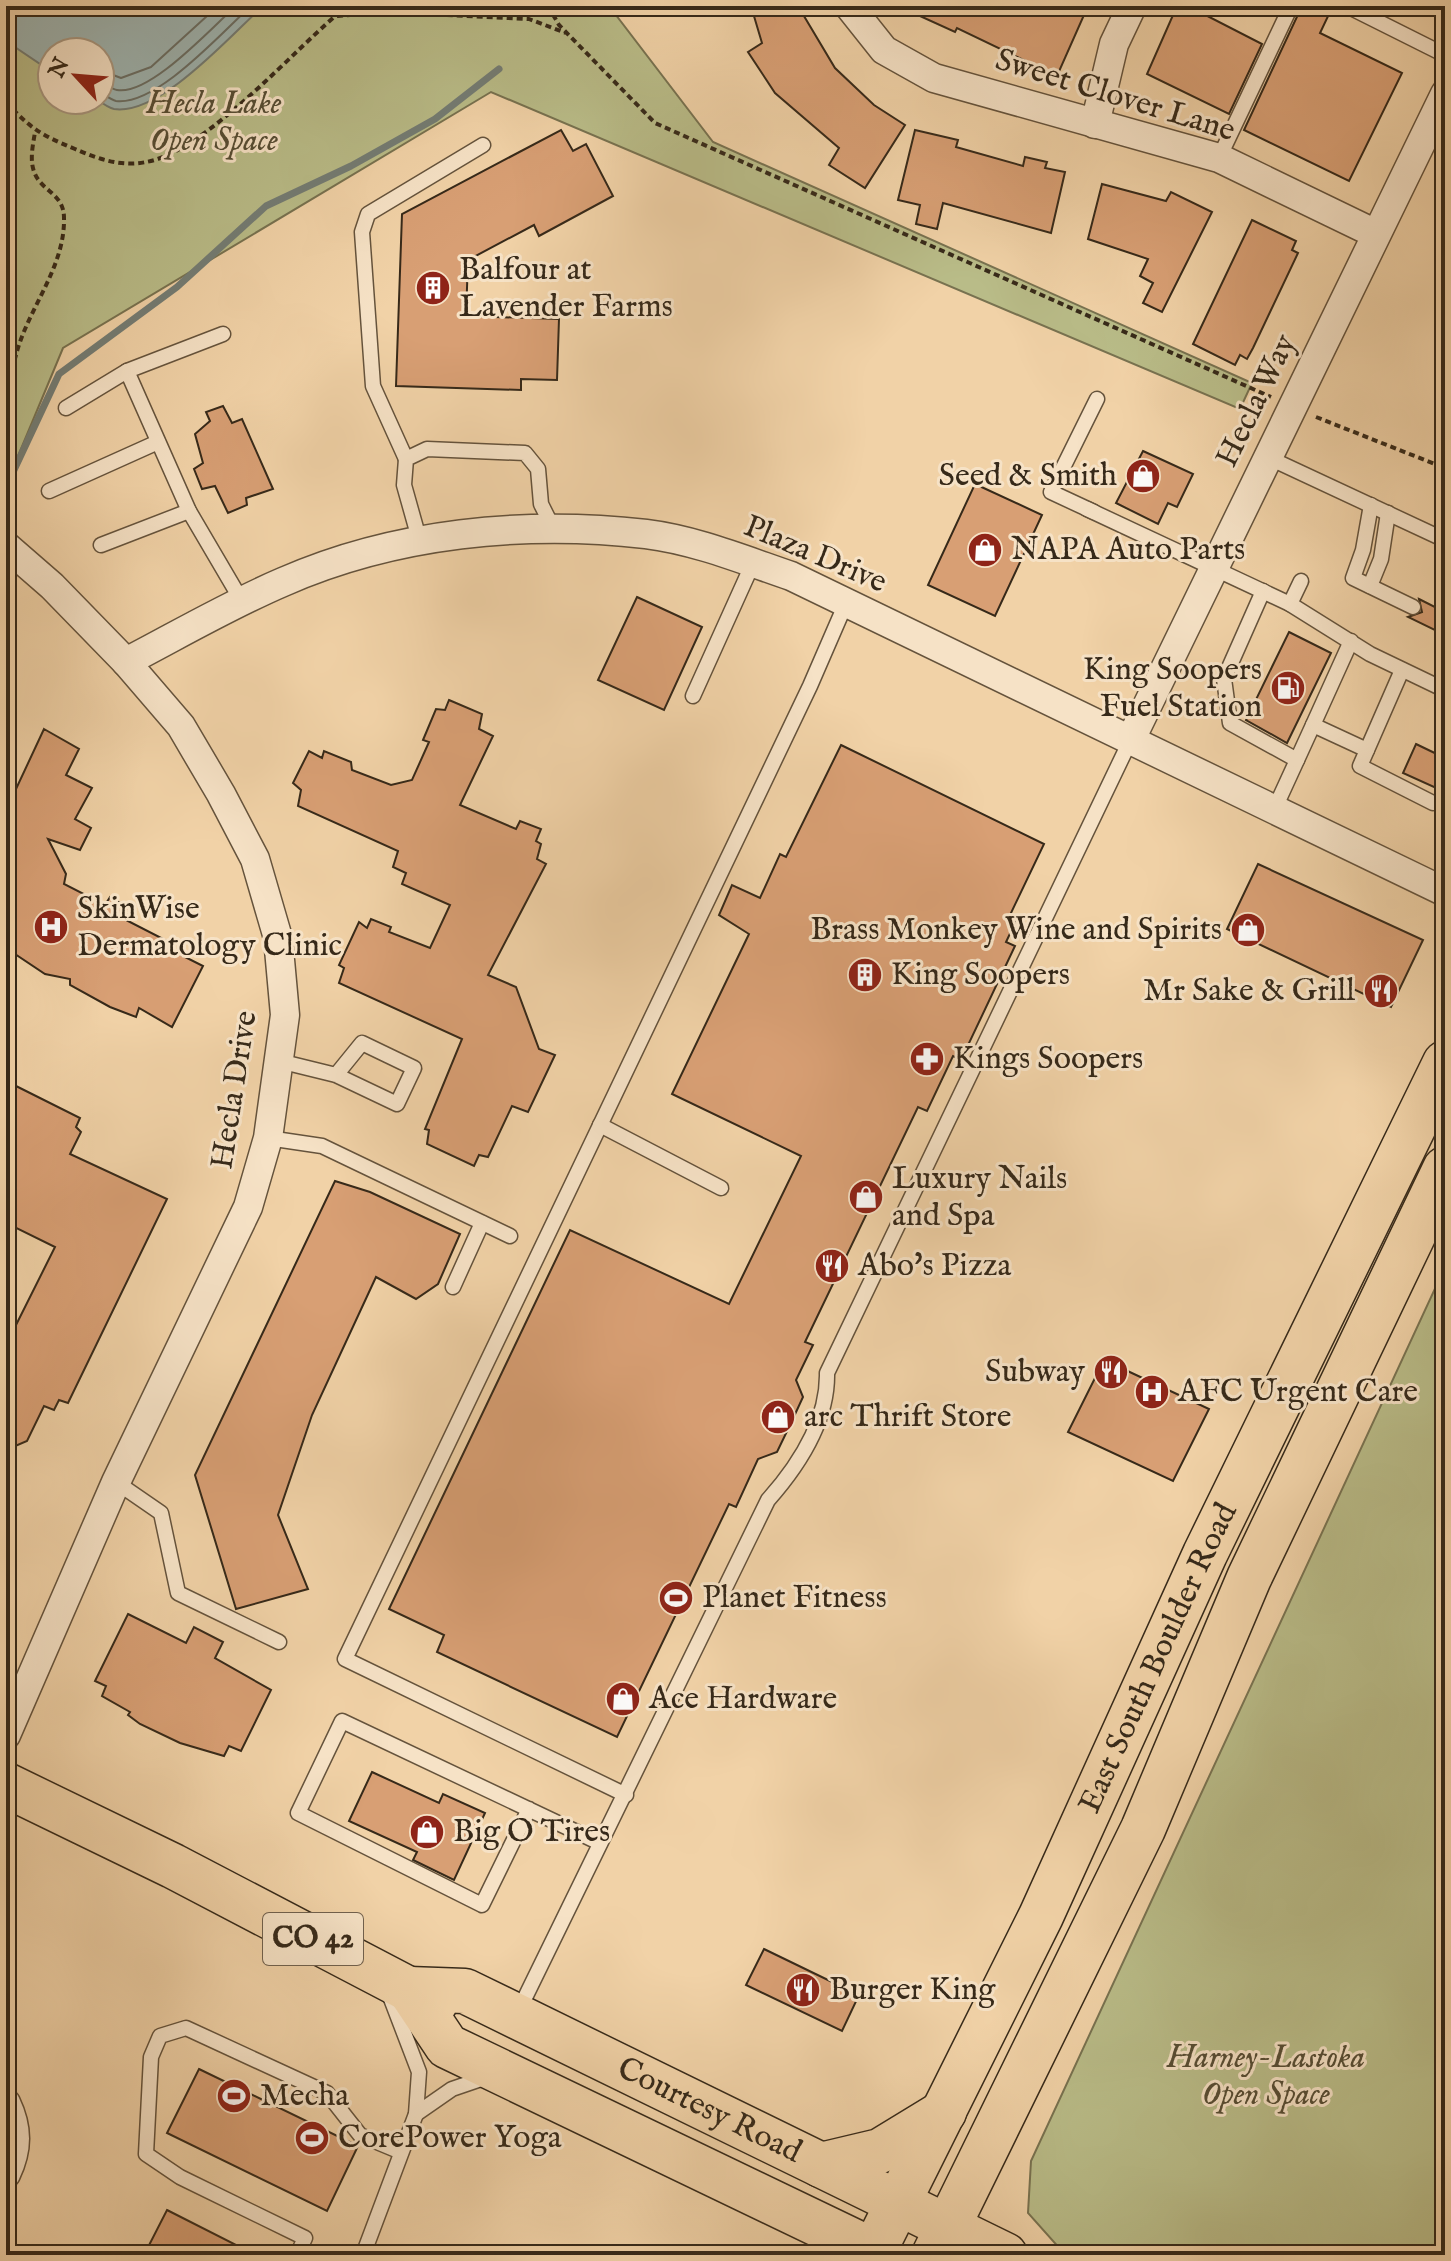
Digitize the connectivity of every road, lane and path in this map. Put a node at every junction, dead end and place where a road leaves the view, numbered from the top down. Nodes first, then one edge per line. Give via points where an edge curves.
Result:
1 (347, 6) edge
2 (548, 6) edge
3 (849, 6) edge
4 (1132, 6) edge
5 (1291, 6) edge
6 (1347, 6) edge
7 (335, 16) junction
8 (567, 33) junction
9 (1445, 55) edge
10 (1445, 94) edge
11 (6, 102) edge
12 (1095, 124) junction
13 (35, 132) junction
14 (483, 145) dead end
15 (1219, 158) junction
16 (1376, 234) junction
17 (223, 334) dead end
18 (127, 371) junction
19 (1257, 391) dead end
20 (1097, 399) dead end
21 (66, 408) dead end
22 (1327, 422) dead end
23 (158, 442) junction
24 (1267, 457) junction
25 (406, 459) junction
26 (1445, 468) edge
27 (6, 470) edge
28 (49, 491) dead end
29 (1371, 505) junction
30 (189, 511) junction
31 (1388, 513) junction
32 (553, 528) junction
33 (1445, 540) edge
34 (420, 542) junction
35 (101, 545) dead end
36 (6, 546) edge
37 (753, 563) junction
38 (1214, 568) junction
39 (1301, 581) dead end
40 (1370, 586) junction
41 (1263, 591) junction
42 (243, 603) junction
43 (846, 603) junction
44 (1290, 604) junction
45 (1413, 607) dead end
46 (1351, 641) junction
47 (126, 662) junction
48 (1402, 670) junction
49 (1445, 690) edge
50 (693, 696) dead end
51 (1313, 725) junction
52 (1131, 739) junction
53 (1367, 750) junction
54 (1297, 760) junction
55 (1433, 803) dead end
56 (1275, 808) junction
57 (1445, 892) edge
58 (279, 1061) junction
59 (1445, 1063) edge
60 (336, 1075) junction
61 (600, 1125) junction
62 (268, 1138) junction
63 (1445, 1169) edge
64 (721, 1188) dead end
65 (482, 1223) junction
66 (510, 1236) dead end
67 (453, 1287) dead end
68 (116, 1482) junction
69 (279, 1642) dead end
70 (6, 1735) edge
71 (6, 1785) edge
72 (626, 1795) junction
73 (529, 1809) junction
74 (600, 1843) junction
75 (396, 1982) junction
76 (516, 2016) junction
77 (501, 2071) junction
78 (6, 2103) edge
79 (944, 2112) junction
80 (416, 2114) junction
81 (401, 2152) junction
82 (821, 2165) junction
83 (6, 2174) edge
84 (898, 2200) junction
85 (796, 2214) junction
86 (941, 2240) edge
87 (876, 2254) edge
88 (297, 2255) edge
89 (363, 2255) edge
90 (814, 2255) edge
91 (1005, 2255) edge

1 - 7 path
2 - 8 path
3 - 12 street, Sweet Clover Lane via 884,50 934,78
4 - 12 street via 1114,44
5 - 15 lane
6 - 9 lane
7 - 8 path via 386,12 529,19
7 - 13 path via 227,115 176,152 149,162 100,160
8 - 19 path via 655,123
10 - 16 street, Hecla Way
11 - 13 path
12 - 15 street, Sweet Clover Lane
13 - 27 path via 35,174 55,192 64,215 61,249 16,352 7,396
14 - 25 lane via 368,214 362,232 373,386
15 - 16 street, Sweet Clover Lane
16 - 24 street, Hecla Way
17 - 18 lane
18 - 21 lane
18 - 23 lane
20 - 38 lane via 1051,492
22 - 26 path
23 - 28 lane
23 - 30 lane
24 - 29 lane
24 - 38 street, Hecla Way
25 - 32 lane via 427,449 525,453 538,469 541,504
25 - 34 lane via 404,485
29 - 31 lane
29 - 40 lane via 1353,578
30 - 35 lane
30 - 42 lane
31 - 33 lane
31 - 40 lane via 1381,559
32 - 34 street, Plaza Drive
32 - 37 street, Plaza Drive via 648,534
34 - 42 street, Plaza Drive via 364,552 282,582
36 - 47 street, Hecla Drive
37 - 43 street, Plaza Drive
37 - 50 lane
38 - 41 lane
38 - 52 street, Hecla Way
39 - 44 lane
40 - 45 lane
41 - 44 lane
41 - 54 lane via 1224,679 1226,704 1230,723
42 - 47 street, Plaza Drive
43 - 52 street, Plaza Drive
43 - 61 lane
44 - 46 lane
46 - 48 lane
46 - 51 lane
47 - 58 street, Hecla Drive via 181,726 255,859 278,938 285,1015
48 - 49 lane
48 - 53 lane
51 - 53 lane
51 - 54 lane
52 - 56 street, Plaza Drive
52 - 72 lane via 827,1373 828,1400 807,1444 791,1474 768,1500
53 - 55 lane via 1360,766
54 - 56 lane
56 - 57 street, Plaza Drive
58 - 60 lane
58 - 62 street, Hecla Drive
59 - 79 main road, East South Boulder Road via 1205,1554 1041,1916
60 - 60 lane via 397,1104 414,1068 362,1043
61 - 64 lane
61 - 72 lane via 345,1659
62 - 65 lane via 322,1146
62 - 68 street, Hecla Drive via 248,1207
63 - 86 main road, East South Boulder Road via 1249,1578 1143,1829
65 - 66 lane
65 - 67 lane
68 - 69 lane via 161,1513 178,1593
68 - 70 street, Hecla Drive
71 - 75 main road, Courtesy Road / CO 42
72 - 74 lane
73 - 73 lane via 482,1905 298,1813 342,1721
73 - 74 lane
74 - 76 lane
75 - 76 main road via 480,2027 500,2029
75 - 77 main road, Courtesy Road / CO 42 via 447,2046
75 - 80 lane via 419,2072
76 - 82 main road, Courtesy Road
77 - 80 lane via 452,2089
77 - 85 main road, Courtesy Road / CO 42
78 - 83 street via 16,2140
79 - 82 main road via 880,2151
79 - 84 main road, East South Boulder Road
80 - 81 lane
81 - 88 lane via 360,2135 327,2093 186,2028 160,2036 151,2057 146,2154 180,2177 305,2238
81 - 89 lane
82 - 84 main road, Courtesy Road
84 - 86 main road, Courtesy Road
84 - 87 main road, East South Boulder Road
85 - 87 main road, Courtesy Road / CO 42
85 - 90 main road
86 - 91 main road, Courtesy Road

